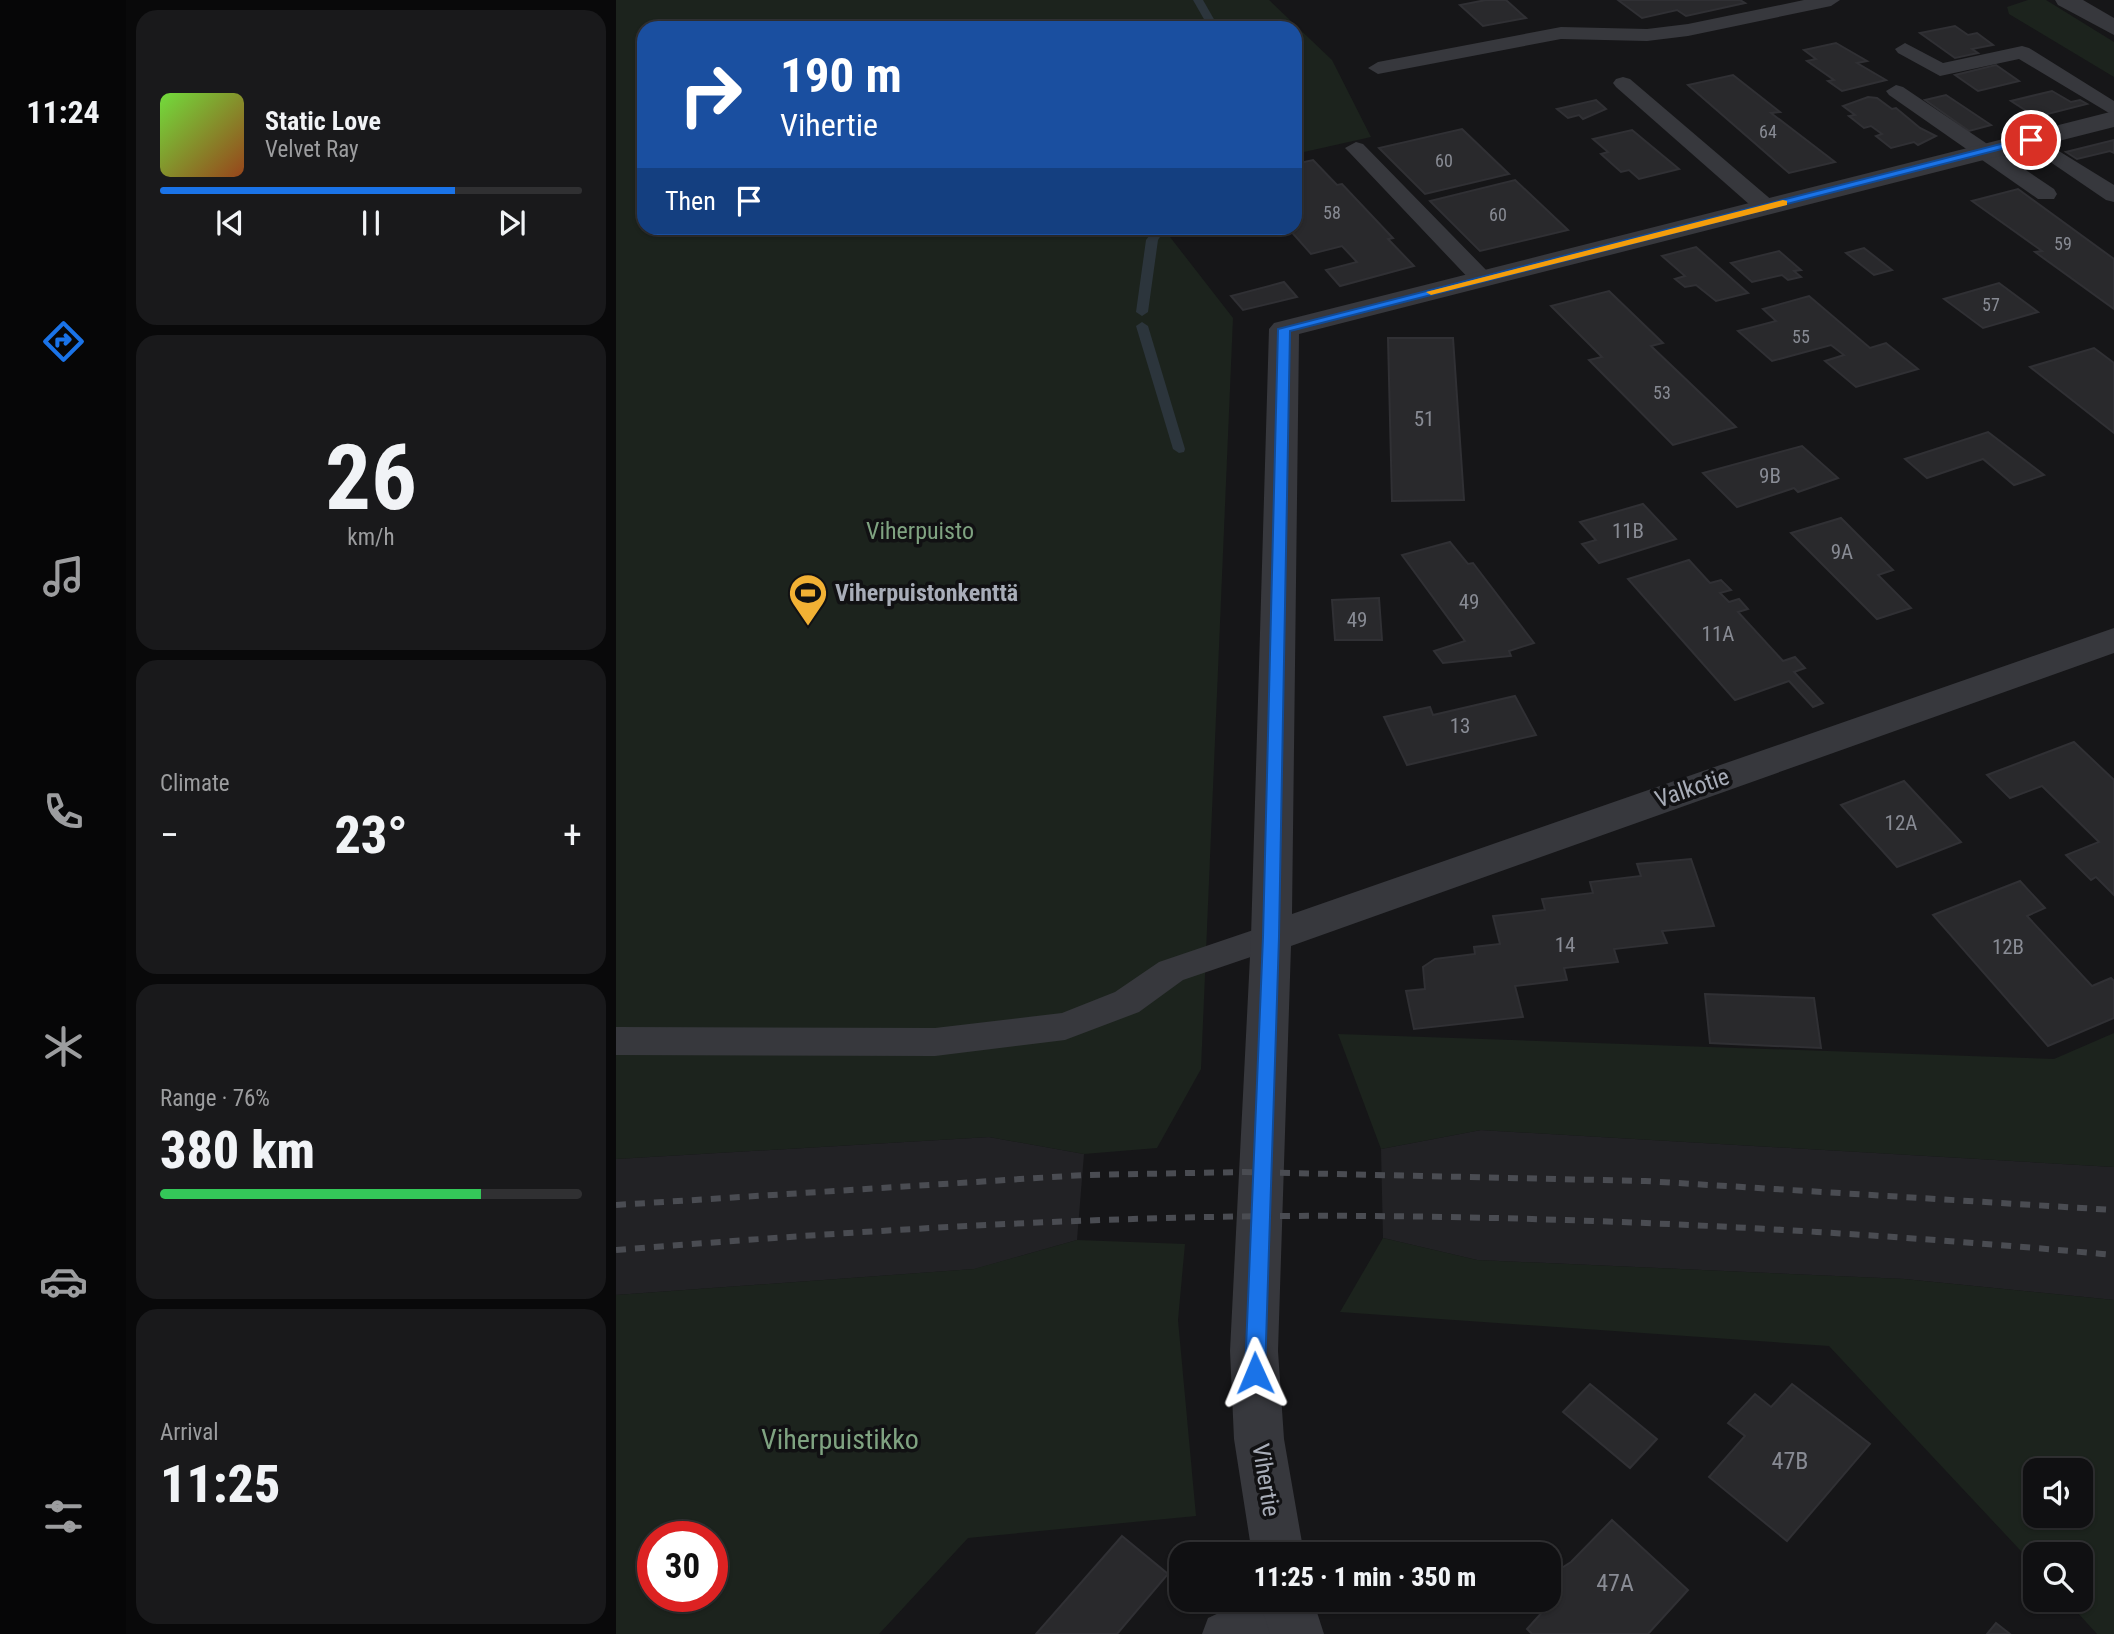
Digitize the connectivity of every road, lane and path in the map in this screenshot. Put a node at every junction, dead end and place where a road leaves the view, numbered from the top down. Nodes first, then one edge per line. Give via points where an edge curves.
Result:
1 (1831, 0) edge
2 (2066, 0) edge
3 (1803, 2) edge
4 (2114, 28) edge
5 (1905, 49) dead end
6 (1378, 68) dead end
7 (1623, 83) dead end
8 (1896, 91) dead end
9 (2114, 110) edge
10 (2114, 119) edge
11 (2031, 140) junction
12 (1356, 148) dead end
13 (1981, 152) junction
14 (2046, 194) dead end
15 (2114, 195) edge
16 (1766, 207) junction
17 (1482, 279) junction
18 (2114, 640) edge
19 (1271, 937) junction
20 (616, 1041) edge
21 (1277, 1542) edge
22 (1262, 1612) edge
23 (1224, 1634) edge

1 - 3 lane
2 - 4 street
3 - 6 lane via 1647,35 1561,33
5 - 9 lane via 1940,70 2022,52
7 - 16 lane
8 - 13 lane
10 - 11 street, Vihertie
11 - 13 street, Vihertie
11 - 15 lane
12 - 17 lane
13 - 14 lane
13 - 16 street, Vihertie
16 - 17 street, Vihertie
17 - 19 street, Vihertie via 1284,329
18 - 19 street, Valkotie
19 - 20 lane via 1171,971 1127,1002 1065,1026 935,1042
19 - 21 street, Vihertie via 1254,1351 1259,1439
22 - 23 lane

